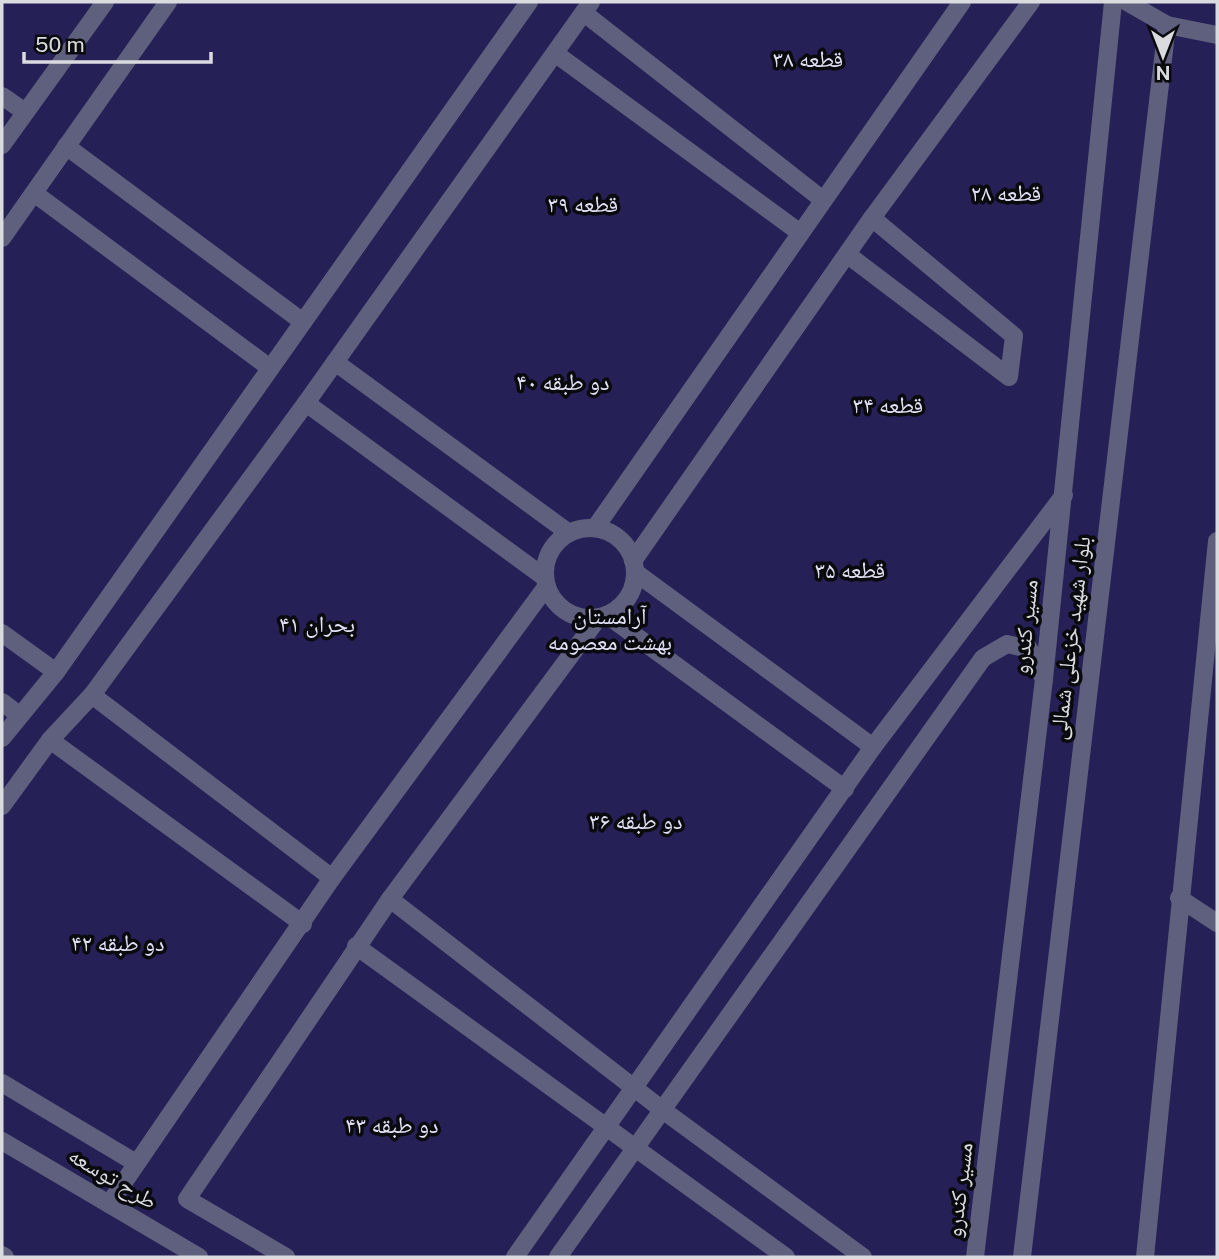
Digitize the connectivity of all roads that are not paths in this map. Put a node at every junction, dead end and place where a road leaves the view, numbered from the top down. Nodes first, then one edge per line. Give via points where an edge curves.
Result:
1 (105, 2) edge
2 (168, 2) edge
3 (529, 2) edge
4 (962, 2) edge
5 (1031, 2) edge
6 (1113, 2) edge
7 (1127, 2) edge
8 (587, 7) edge
9 (1167, 24) junction
10 (1217, 35) edge
11 (556, 54) junction
12 (2, 96) edge
13 (25, 112) junction
14 (2, 145) edge
15 (66, 146) junction
16 (34, 193) junction
17 (822, 200) junction
18 (872, 218) junction
19 (799, 232) junction
20 (2, 239) edge
21 (848, 255) junction
22 (303, 322) junction
23 (335, 362) junction
24 (270, 368) junction
25 (306, 403) junction
26 (1064, 495) junction
27 (595, 528) junction
28 (569, 533) junction
29 (1217, 541) edge
30 (634, 566) junction
31 (545, 582) junction
32 (603, 616) junction
33 (2, 633) edge
34 (56, 671) junction
35 (1044, 679) junction
36 (92, 695) junction
37 (2, 702) edge
38 (19, 715) junction
39 (2, 738) edge
40 (50, 740) junction
41 (873, 747) junction
42 (845, 789) junction
43 (2, 806) edge
44 (332, 878) junction
45 (1179, 898) junction
46 (390, 899) junction
47 (1217, 923) edge
48 (303, 924) junction
49 (356, 946) junction
50 (2, 1083) edge
51 (634, 1088) junction
52 (664, 1111) junction
53 (605, 1129) junction
54 (2, 1141) edge
55 (635, 1150) junction
56 (136, 1163) junction
57 (109, 1204) junction
58 (199, 1257) edge
59 (286, 1257) edge
60 (515, 1257) edge
61 (558, 1257) edge
62 (786, 1257) edge
63 (863, 1257) edge
64 (975, 1257) edge
65 (1022, 1257) edge
66 (1144, 1257) edge

1 - 13 lane
2 - 15 lane
3 - 22 lane
4 - 17 lane
5 - 18 lane
6 - 26 lane, مسیر کندرو
7 - 9 lane
8 - 11 lane
8 - 17 lane
9 - 10 lane
9 - 65 lane, بلوار شهید خزعلی شمالی
11 - 19 lane
11 - 23 lane
12 - 13 lane
13 - 14 lane
15 - 16 lane
15 - 22 lane
16 - 20 lane
16 - 24 lane
17 - 19 lane
18 - 21 lane
18 - 21 lane via 1014,336 1009,377
19 - 27 lane
21 - 30 lane
22 - 24 lane
23 - 25 lane
23 - 28 lane
24 - 34 lane
25 - 31 lane
25 - 36 lane
26 - 35 lane, مسیر کندرو
26 - 41 lane
27 - 28 lane
27 - 30 lane via 625,545
28 - 31 lane via 550,551
29 - 45 lane
30 - 32 lane via 627,597
30 - 41 lane
31 - 32 lane via 558,606 577,617
31 - 44 lane
32 - 42 lane
32 - 46 lane
33 - 34 lane
34 - 38 lane
35 - 52 lane via 1029,649 1007,644 983,658
35 - 64 lane, مسیر کندرو
36 - 40 lane
36 - 44 lane
37 - 38 lane
38 - 39 lane
40 - 43 lane
40 - 48 lane
41 - 42 lane
42 - 51 lane
44 - 48 lane
45 - 47 lane
45 - 66 lane
46 - 49 lane
46 - 51 lane
48 - 56 lane
49 - 53 lane
49 - 59 lane via 187,1199
50 - 56 lane
51 - 52 lane
51 - 53 lane
52 - 55 lane
52 - 63 lane
53 - 55 lane
53 - 60 lane
54 - 57 lane, طرح توسعه
55 - 61 lane
55 - 62 lane
56 - 57 lane
57 - 58 lane, طرح توسعه

